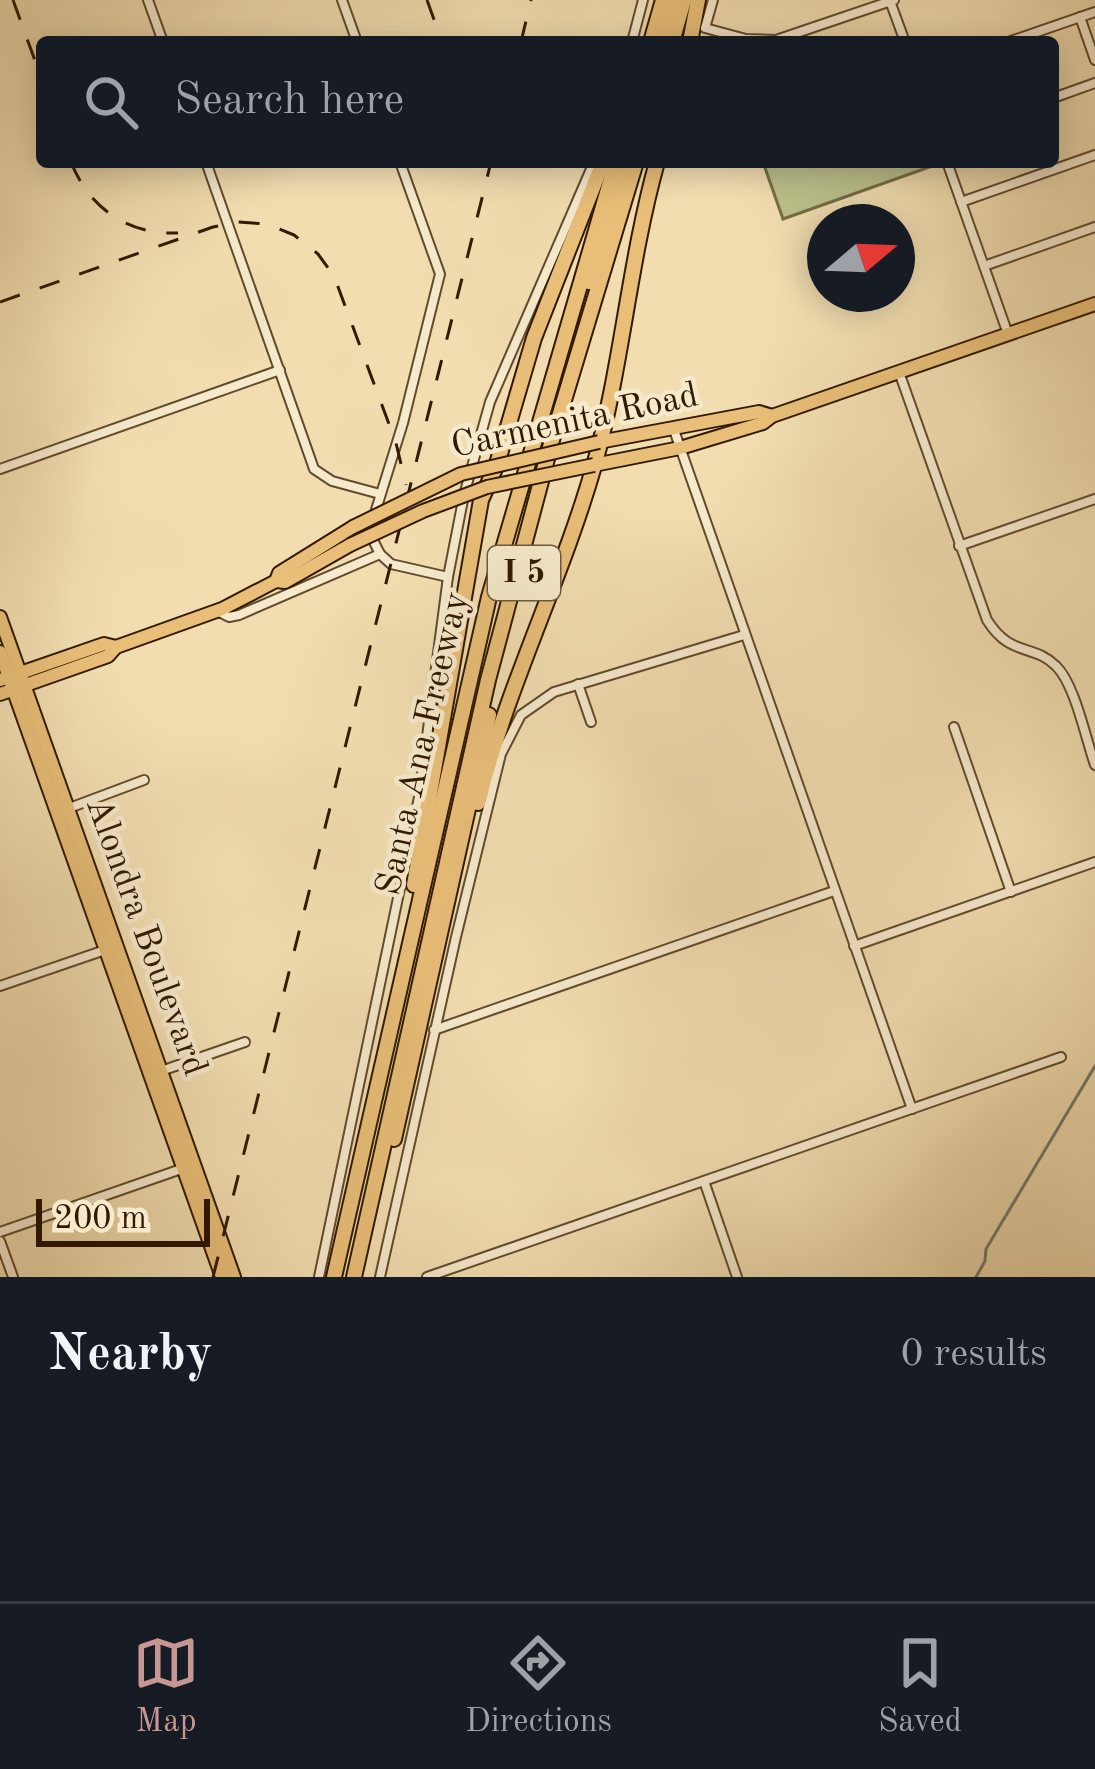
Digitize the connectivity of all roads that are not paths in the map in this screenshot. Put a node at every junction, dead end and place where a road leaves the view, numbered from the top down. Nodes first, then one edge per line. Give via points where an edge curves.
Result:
1 (148, 0) edge
2 (342, 0) edge
3 (643, 0) edge
4 (691, 0) edge
5 (713, 0) edge
6 (891, 0) edge
7 (666, 2) edge
8 (1095, 12) edge
9 (1080, 17) junction
10 (161, 36) edge
11 (355, 36) edge
12 (634, 36) edge
13 (652, 36) edge
14 (663, 36) edge
15 (678, 36) edge
16 (690, 36) edge
17 (735, 36) edge
18 (788, 36) edge
19 (903, 36) edge
20 (1025, 36) edge
21 (1095, 60) edge
22 (1095, 83) edge
23 (1059, 96) edge
24 (1095, 154) edge
25 (1059, 167) edge
26 (208, 168) edge
27 (402, 168) edge
28 (591, 168) edge
29 (601, 168) edge
30 (614, 168) edge
31 (624, 168) edge
32 (638, 168) edge
33 (638, 168) edge
34 (656, 168) edge
35 (949, 168) edge
36 (1056, 168) edge
37 (961, 202) junction
38 (1095, 226) edge
39 (984, 266) junction
40 (1095, 304) edge
41 (1008, 334) junction
42 (280, 370) junction
43 (899, 372) junction
44 (772, 416) junction
45 (674, 430) junction
46 (599, 442) junction
47 (680, 448) junction
48 (497, 464) junction
49 (594, 465) junction
50 (0, 469) edge
51 (487, 487) junction
52 (380, 494) junction
53 (1095, 499) edge
54 (959, 546) junction
55 (380, 554) junction
56 (448, 578) junction
57 (276, 581) junction
58 (217, 611) junction
59 (0, 617) edge
60 (744, 635) junction
61 (0, 652) edge
62 (11, 683) edge
63 (578, 684) junction
64 (591, 722) dead end
65 (954, 727) dead end
66 (1095, 765) edge
67 (144, 781) dead end
68 (62, 810) junction
69 (1095, 862) edge
70 (834, 891) junction
71 (1011, 892) junction
72 (98, 911) junction
73 (854, 946) junction
74 (106, 950) junction
75 (404, 961) junction
76 (0, 986) edge
77 (427, 990) junction
78 (434, 1030) junction
79 (245, 1042) dead end
80 (1061, 1058) dead end
81 (156, 1073) junction
82 (911, 1109) junction
83 (189, 1167) junction
84 (704, 1181) junction
85 (0, 1232) edge
86 (0, 1241) edge
87 (13, 1277) edge
88 (221, 1277) edge
89 (234, 1277) edge
90 (319, 1277) edge
91 (334, 1277) edge
92 (350, 1277) edge
93 (363, 1277) edge
94 (380, 1277) edge
95 (428, 1277) edge
96 (737, 1277) edge

1 - 10 street
2 - 11 street
3 - 12 street
4 - 15 highway
4 - 16 highway
5 - 17 street via 706,28
6 - 18 street
6 - 19 street
7 - 13 highway
7 - 14 highway
8 - 9 street
9 - 20 street
9 - 21 street
22 - 23 street
24 - 25 street
26 - 42 street
27 - 52 street via 440,274
28 - 56 street via 490,402
29 - 48 highway via 534,338
30 - 75 highway, Santa Ana Freeway / I 5 via 505,538
31 - 92 highway via 489,634
32 - 92 highway via 488,680
33 - 77 highway, Santa Ana Freeway / I 5 via 504,646
34 - 46 highway
35 - 37 street
36 - 37 street
37 - 39 street
38 - 39 street
39 - 41 street
40 - 41 main road, Carmenita Road
41 - 43 main road, Carmenita Road
42 - 50 street
42 - 52 street via 314,469
43 - 44 main road, Carmenita Road
43 - 54 street
44 - 45 main road, Carmenita Road
44 - 47 main road, Carmenita Road
45 - 46 main road, Carmenita Road
45 - 47 street
46 - 48 main road, Carmenita Road, bridge
46 - 49 highway, bridge
47 - 49 main road, Carmenita Road
47 - 60 street
48 - 51 highway, bridge
48 - 57 main road, Carmenita Road, bridge via 352,526
49 - 51 main road, Carmenita Road, bridge
49 - 77 highway via 503,715
51 - 57 main road, Carmenita Road, bridge
51 - 75 highway
52 - 55 street via 373,540
53 - 54 street
54 - 66 street via 996,633 1062,673
55 - 56 street
55 - 58 street via 239,615
56 - 90 street via 419,797
57 - 58 main road, Carmenita Road
58 - 62 main road, Carmenita Road via 116,647 104,644
59 - 62 main road, Alondra Boulevard
60 - 63 street
60 - 70 street
61 - 62 main road, Alondra Boulevard
62 - 68 main road, Alondra Boulevard
63 - 64 street
63 - 78 street via 535,703 506,740
65 - 71 street
67 - 68 street
68 - 72 main road, Alondra Boulevard
69 - 71 street
70 - 73 street
70 - 78 street
71 - 73 street
72 - 74 main road, Alondra Boulevard
72 - 81 main road, Alondra Boulevard
73 - 82 street
74 - 76 street
74 - 81 main road, Alondra Boulevard
75 - 91 highway, Santa Ana Freeway / I 5
77 - 93 highway, Santa Ana Freeway / I 5
78 - 94 street
79 - 81 street
80 - 82 street
81 - 83 main road, Alondra Boulevard
82 - 84 street
83 - 85 street
83 - 88 main road, Alondra Boulevard
83 - 89 main road, Alondra Boulevard
84 - 95 street
84 - 96 street
86 - 87 street

